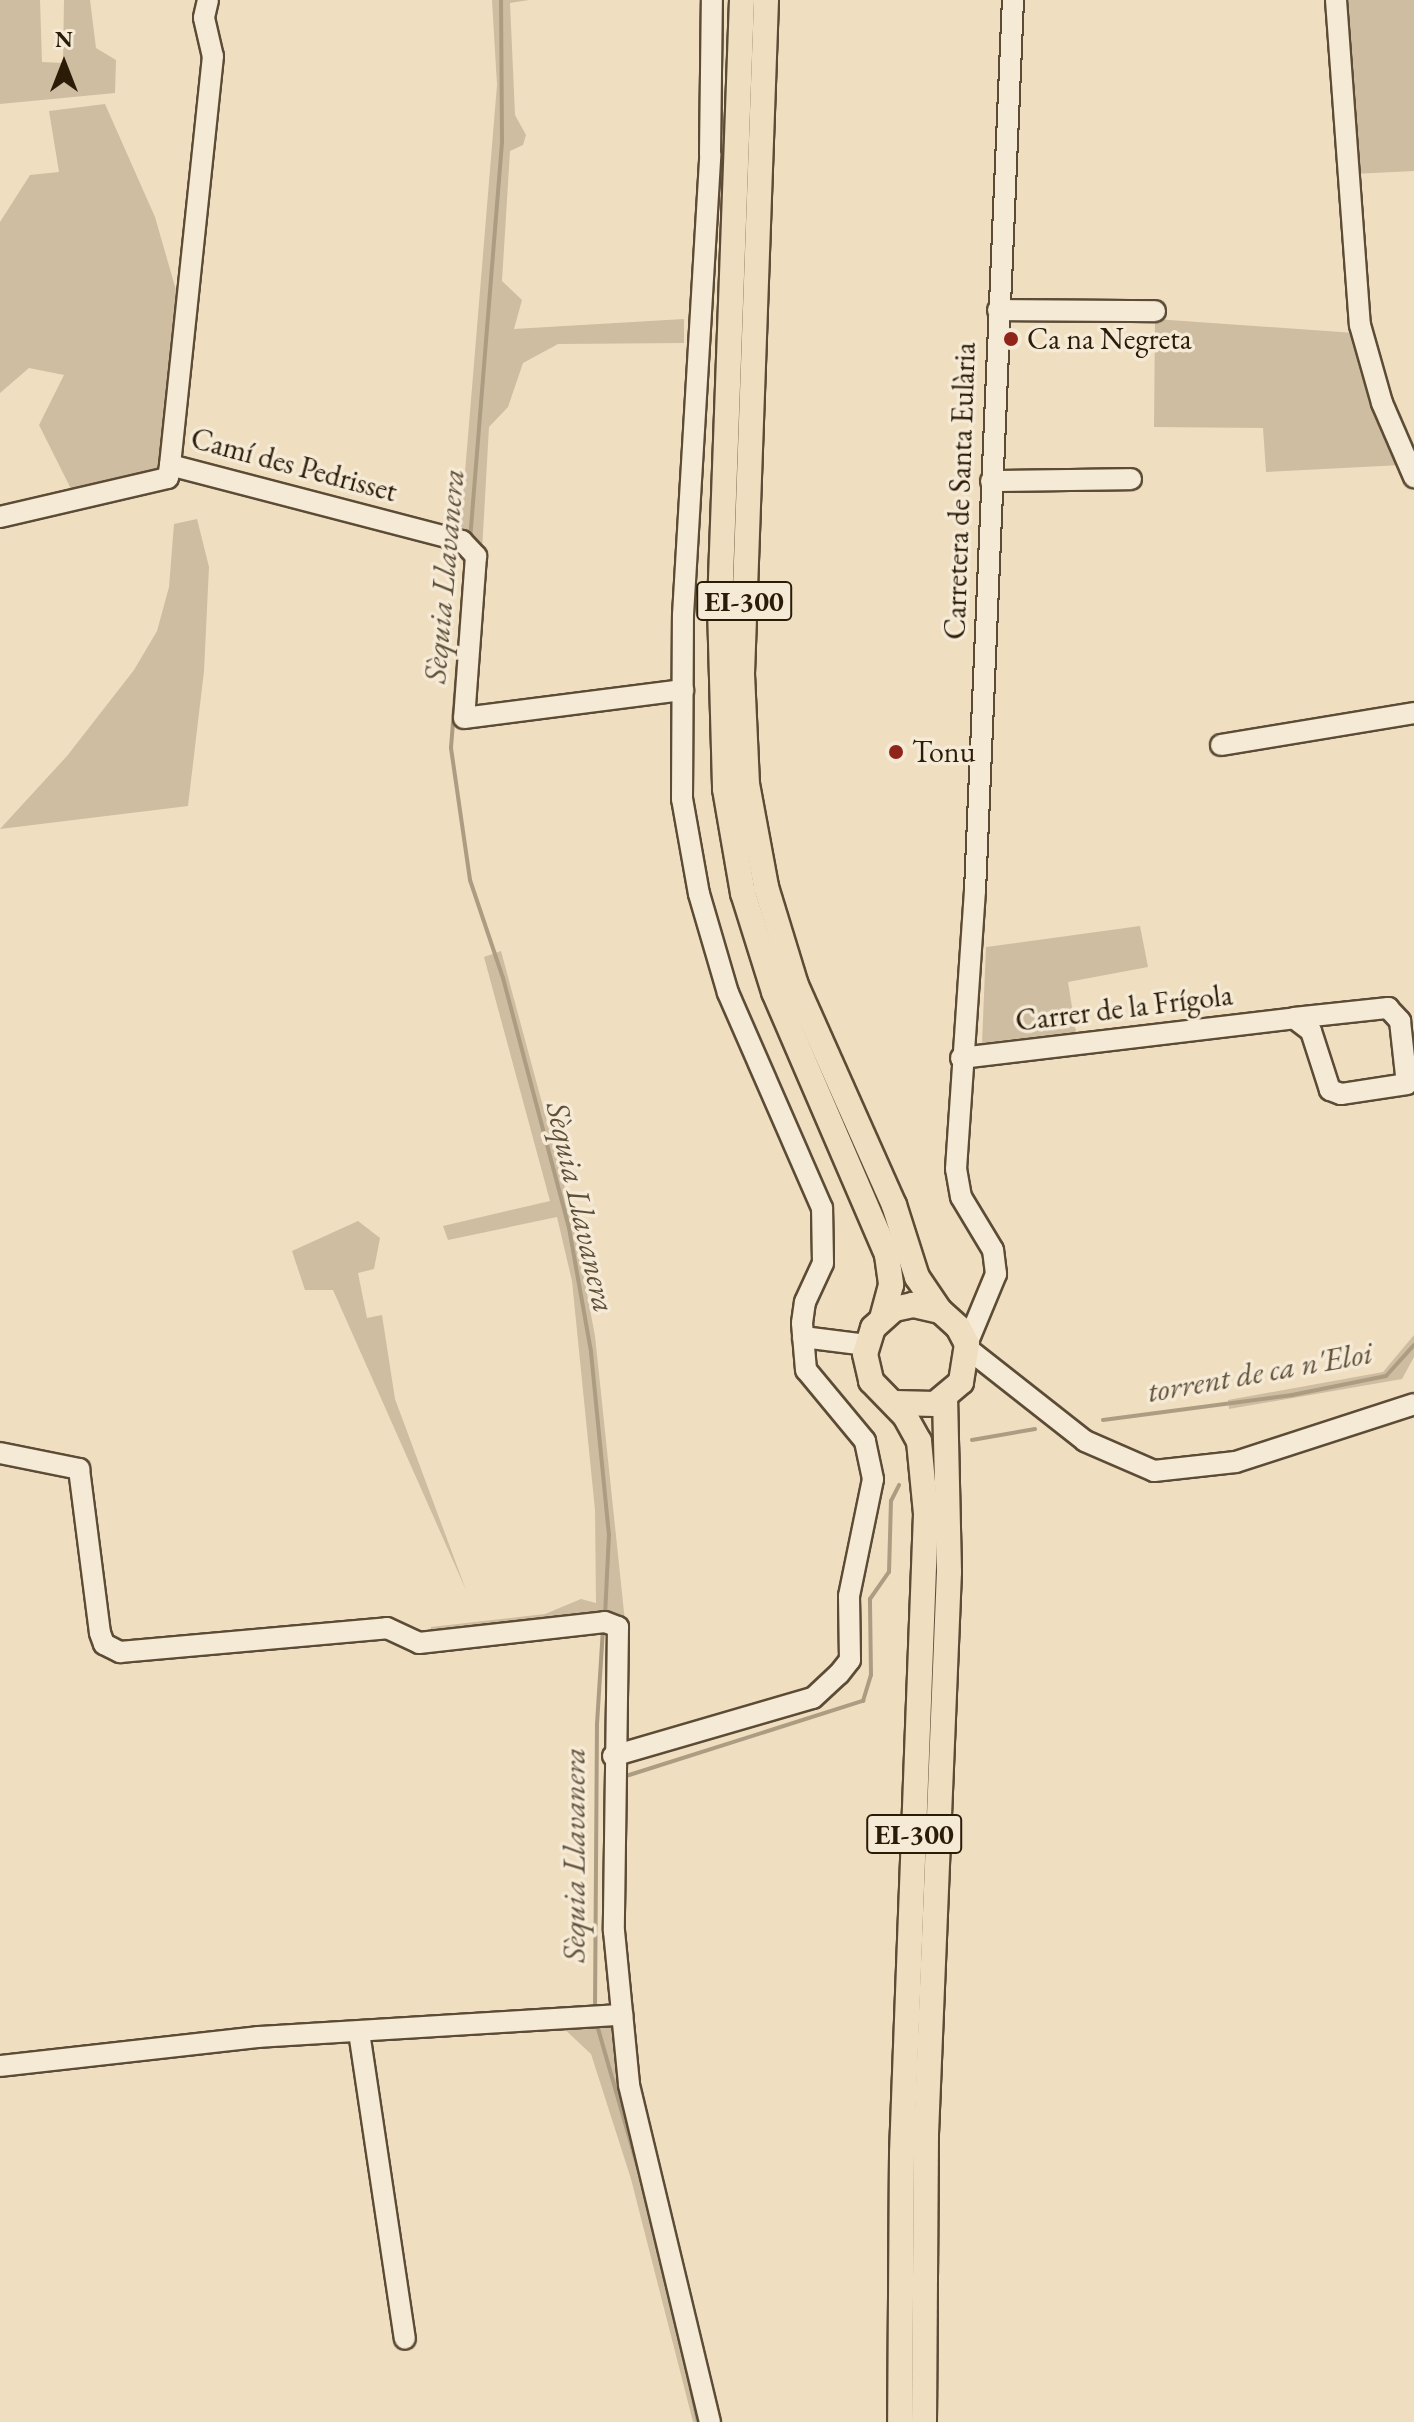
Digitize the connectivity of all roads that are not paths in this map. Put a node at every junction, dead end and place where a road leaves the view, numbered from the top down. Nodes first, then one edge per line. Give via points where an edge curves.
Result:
1 (208, 0) edge
2 (712, 0) edge
3 (742, 0) edge
4 (766, 0) edge
5 (1013, 0) edge
6 (1336, 0) edge
7 (998, 310) junction
8 (1155, 311) dead end
9 (170, 465) junction
10 (1414, 477) edge
11 (1131, 479) dead end
12 (991, 481) junction
13 (0, 517) edge
14 (683, 690) junction
15 (1414, 713) edge
16 (1221, 745) dead end
17 (1294, 1018) junction
18 (961, 1058) junction
19 (984, 1307) junction
20 (944, 1313) junction
21 (882, 1318) junction
22 (803, 1337) junction
23 (866, 1345) junction
24 (967, 1346) junction
25 (1006, 1376) junction
26 (953, 1390) junction
27 (895, 1403) junction
28 (1414, 1404) edge
29 (0, 1453) edge
30 (613, 1756) junction
31 (622, 2015) junction
32 (359, 2032) junction
33 (0, 2066) edge
34 (405, 2339) dead end
35 (710, 2422) edge
36 (900, 2422) edge
37 (924, 2422) edge

1 - 9 street, Camí des Pedrisset via 204,18 213,56
2 - 14 street via 710,154 689,481
3 - 21 main road, EI-300 via 720,607 725,789 743,893 766,968 887,1255 891,1285
4 - 20 main road, EI-300 via 742,674 747,784 766,887 796,985 894,1205 917,1277
5 - 7 street, Carretera de Santa Eulària
6 - 10 street via 1360,325 1382,403
7 - 8 street
7 - 12 street, Carretera de Santa Eulària
9 - 13 street via 168,478
9 - 14 street, Camí des Pedrisset via 462,541 476,556 464,718
11 - 12 street
12 - 18 street, Carretera de Santa Eulària via 975,891
14 - 22 street via 682,799 699,894 745,1037 822,1208 823,1263 805,1302
15 - 16 street
17 - 17 street, Carrer de la Frígola via 1388,1008 1400,1021 1407,1084 1341,1094 1330,1090 1311,1031
17 - 18 street, Carrer de la Frígola
18 - 19 street, Carretera de Santa Eulària via 958,1183 996,1262 994,1286
19 - 20 street
19 - 24 street, Carretera de Santa Eulària
20 - 21 main road via 903,1306
20 - 24 main road, EI-300
21 - 23 main road, EI-300
22 - 23 street
22 - 30 street via 813,1383 847,1414 871,1459 871,1500 857,1540 849,1596 850,1660 813,1698
23 - 27 main road, EI-300 via 871,1381
24 - 25 street
24 - 26 main road, EI-300
25 - 26 street
25 - 28 street via 1085,1441 1154,1471 1236,1462
26 - 27 main road via 923,1407
26 - 37 main road, EI-300 via 926,2134
27 - 36 main road, EI-300 via 919,1441 927,1534 903,2139
29 - 30 street via 79,1469 100,1633 104,1644 120,1652 387,1628 419,1643 605,1622 618,1627
30 - 31 street via 614,1931
31 - 32 street
31 - 35 street via 629,2085
32 - 33 street via 258,2037
32 - 34 street

